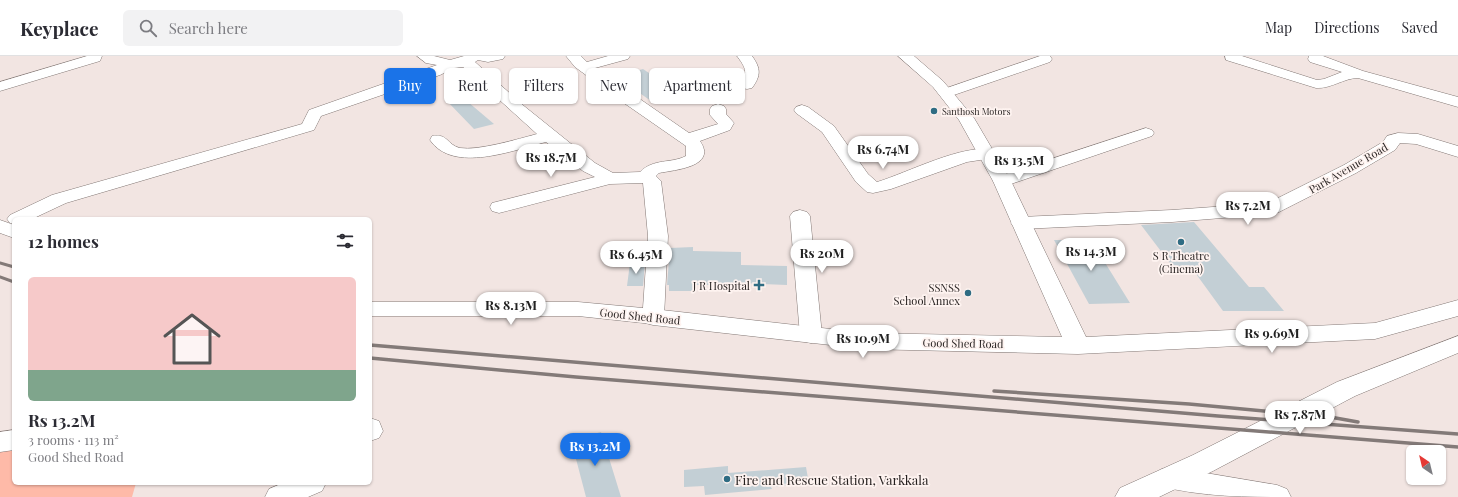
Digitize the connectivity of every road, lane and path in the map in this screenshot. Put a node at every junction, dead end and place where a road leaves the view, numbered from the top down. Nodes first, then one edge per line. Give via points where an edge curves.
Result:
1 (95, 56) edge
2 (424, 56) edge
3 (498, 56) edge
4 (573, 56) edge
5 (623, 56) edge
6 (744, 56) edge
7 (905, 56) edge
8 (1316, 56) edge
9 (1231, 57) dead end
10 (1045, 59) dead end
11 (455, 64) junction
12 (585, 67) junction
13 (1357, 73) junction
14 (747, 85) dead end
15 (0, 87) edge
16 (946, 93) junction
17 (1458, 102) edge
18 (718, 109) dead end
19 (802, 110) dead end
20 (1146, 133) dead end
21 (549, 136) junction
22 (689, 139) junction
23 (438, 140) dead end
24 (1458, 152) edge
25 (987, 154) junction
26 (645, 177) junction
27 (610, 179) junction
28 (1002, 181) junction
29 (499, 207) dead end
30 (800, 216) dead end
31 (24, 217) edge
32 (1021, 223) junction
33 (1458, 308) edge
34 (372, 309) edge
35 (653, 317) junction
36 (811, 335) junction
37 (1458, 344) edge
38 (1078, 346) junction
39 (12, 440) edge
40 (0, 442) edge
41 (1170, 478) junction
42 (307, 485) edge
43 (279, 497) edge
44 (1130, 497) edge
45 (1277, 497) edge

1 - 15 street via 96,58 82,63
2 - 11 street
3 - 11 street via 476,56
4 - 12 street
5 - 12 street
6 - 14 street via 750,61 752,69
7 - 16 main road
8 - 13 street via 1315,59 1319,61
9 - 13 street via 1318,84 1327,84 1347,74
10 - 16 street
11 - 21 street via 466,62 476,69
11 - 31 street via 315,113 308,127 59,199
12 - 22 street via 659,121
13 - 17 street
16 - 25 main road via 966,118
18 - 22 street via 718,115 726,123 724,127
19 - 25 street via 828,129 862,178 872,188 964,157
20 - 28 street
21 - 23 street via 461,153 453,152
21 - 27 street
22 - 26 street via 694,144 694,158 685,163 653,169
24 - 32 street, Park Avenue Road via 1412,138 1396,139 1350,169 1272,208 1172,216
25 - 28 main road
26 - 27 street
26 - 35 street via 652,181 658,236
27 - 29 street
28 - 32 main road
30 - 36 street
32 - 38 main road
33 - 38 main road, Good Shed Road via 1375,331
34 - 35 street, Good Shed Road via 578,309
35 - 36 main road, Good Shed Road
36 - 38 main road, Good Shed Road via 866,341
37 - 41 main road via 1346,389
39 - 40 street
41 - 44 main road
41 - 45 street
42 - 43 street

